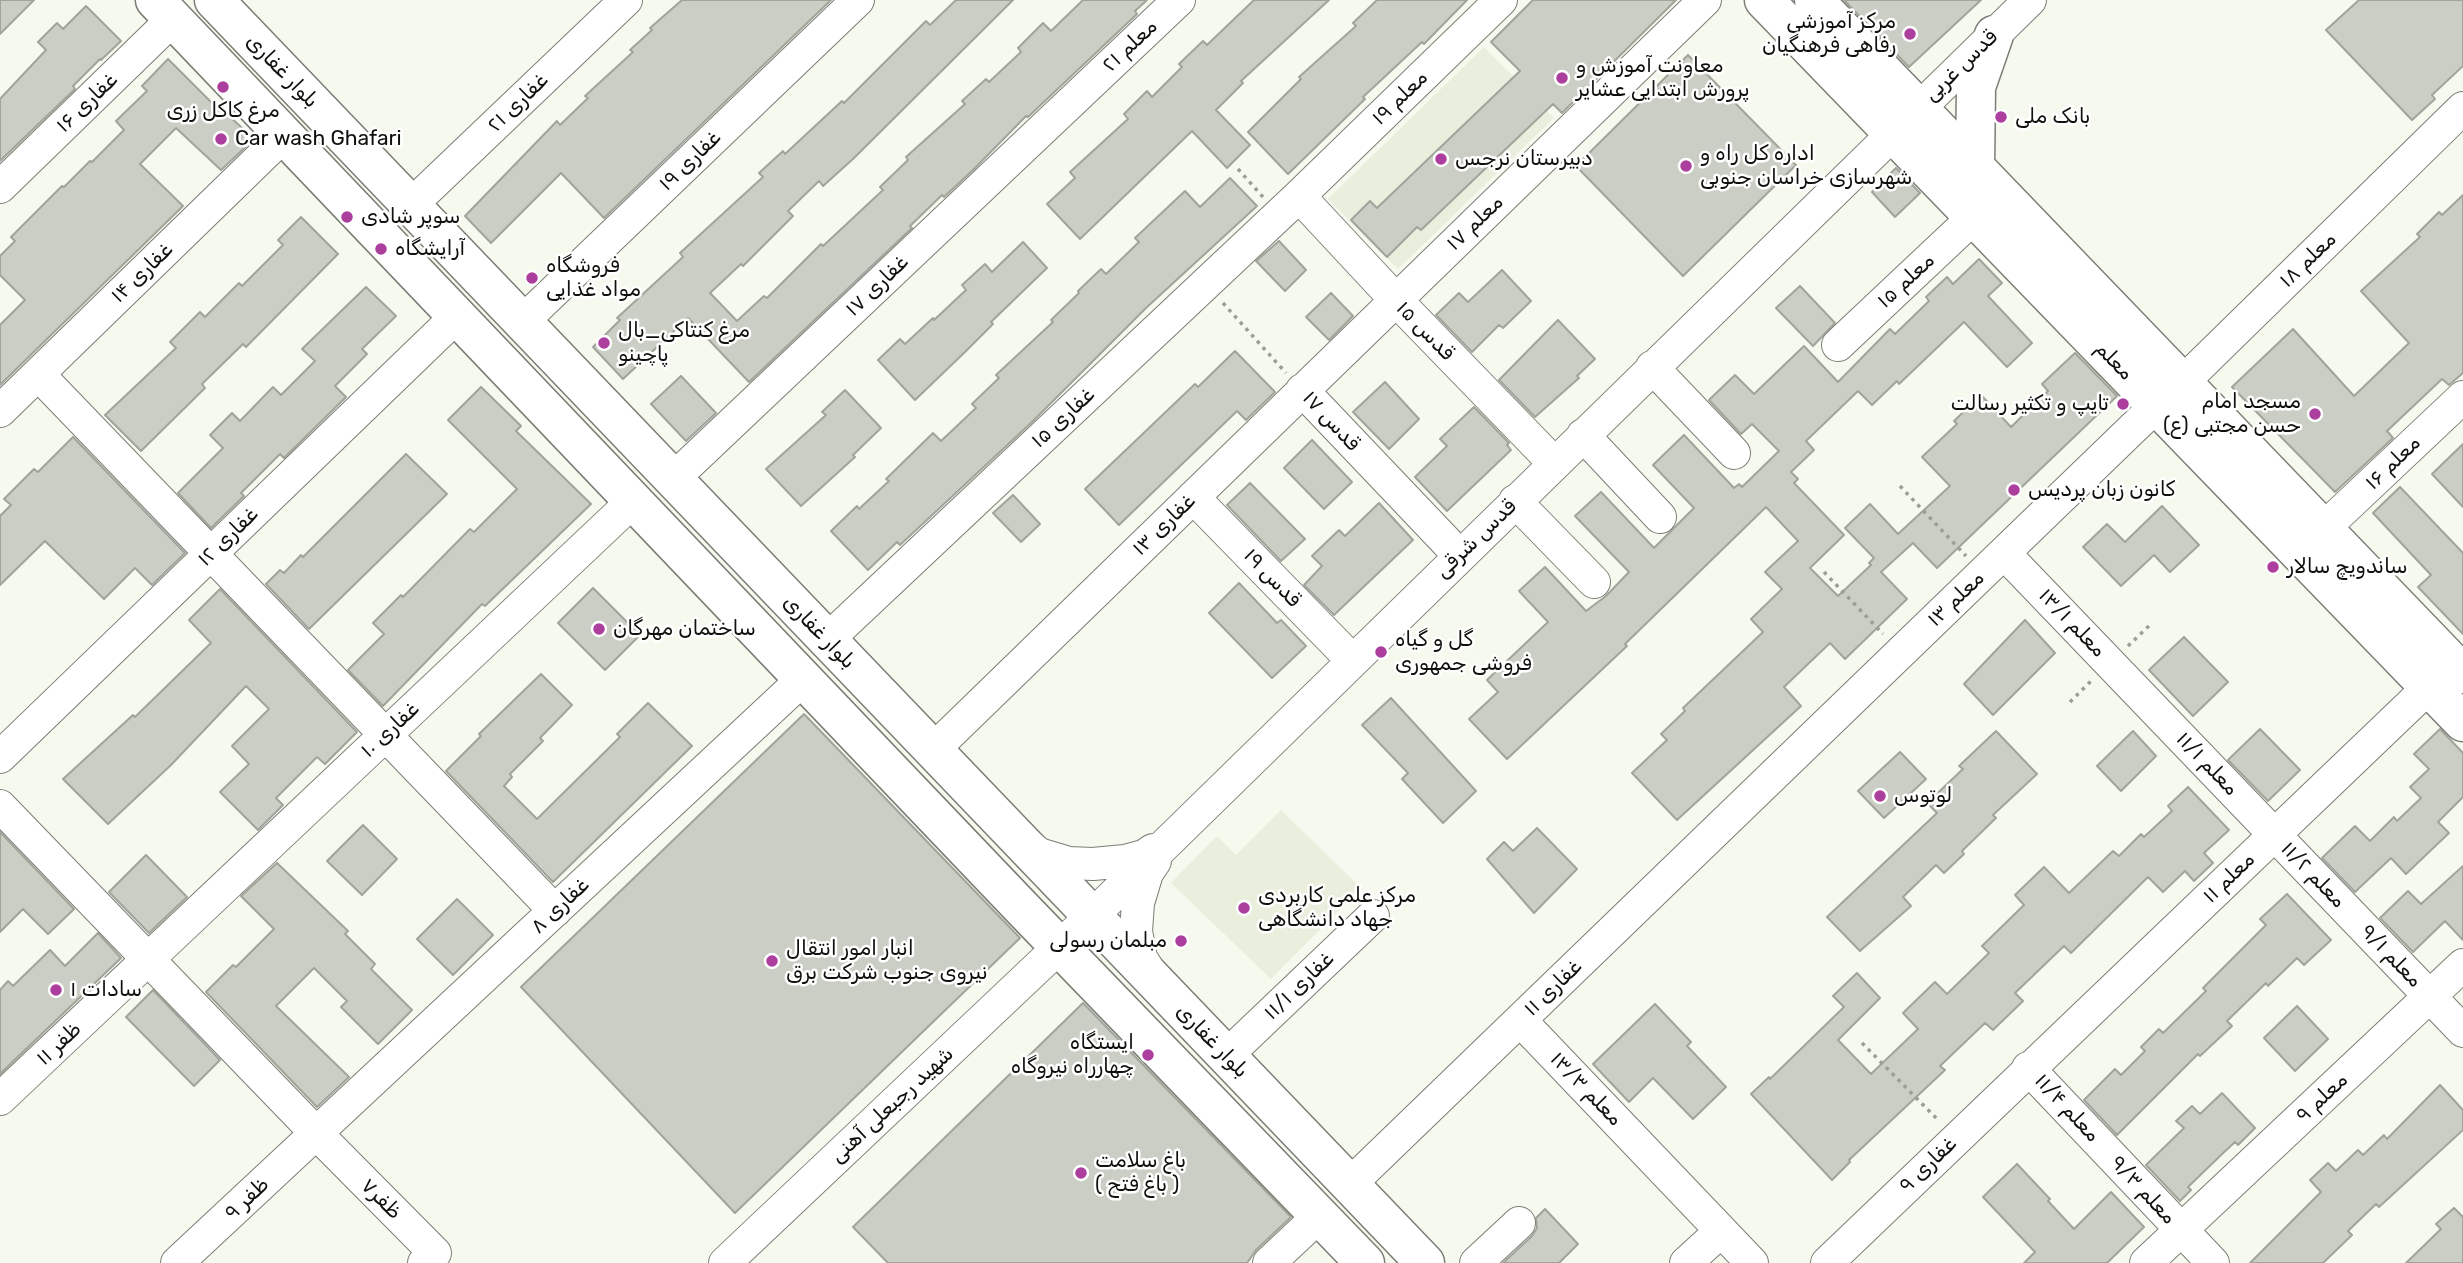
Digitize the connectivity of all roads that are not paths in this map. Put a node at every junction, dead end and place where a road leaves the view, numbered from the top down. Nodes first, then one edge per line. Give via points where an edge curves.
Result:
1 (214, 0) edge
2 (626, 0) edge
3 (858, 0) edge
4 (1180, 0) edge
5 (1501, 0) edge
6 (1705, 0) edge
7 (1764, 0) edge
8 (1814, 0) edge
9 (2030, 0) edge
10 (164, 9) edge
11 (1994, 34) junction
12 (1081, 92) joint
13 (2463, 108) edge
14 (1905, 120) junction
15 (284, 135) junction
16 (1975, 167) junction
17 (0, 187) edge
18 (411, 205) junction
19 (1289, 205) junction
20 (1974, 217) junction
21 (1395, 299) junction
22 (457, 316) junction
23 (522, 322) junction
24 (1838, 345) dead end
25 (1653, 367) junction
26 (38, 374) junction
27 (1302, 390) junction
28 (2169, 394) junction
29 (2463, 397) edge
30 (0, 411) edge
31 (1583, 435) junction
32 (1734, 453) dead end
33 (1554, 463) junction
34 (674, 480) junction
35 (1193, 497) junction
36 (633, 501) junction
37 (1515, 501) junction
38 (1660, 517) dead end
39 (2323, 529) junction
40 (211, 553) junction
41 (1459, 555) junction
42 (1993, 563) junction
43 (1594, 582) dead end
44 (827, 640) junction
45 (1352, 660) junction
46 (2452, 670) edge
47 (803, 679) junction
48 (2140, 694) joint
49 (2463, 722) edge
50 (385, 735) junction
51 (933, 750) junction
52 (0, 757) edge
53 (1756, 792) joint
54 (0, 806) edge
55 (1012, 833) junction
56 (2274, 834) junction
57 (1168, 840) junction
58 (555, 911) junction
59 (2352, 915) joint
60 (1091, 916) junction
61 (1373, 916) dead end
62 (1059, 947) junction
63 (148, 960) junction
64 (2463, 965) edge
65 (1157, 984) junction
66 (2430, 996) junction
67 (1520, 1020) junction
68 (2463, 1031) edge
69 (1226, 1056) junction
70 (2028, 1068) junction
71 (0, 1100) edge
72 (317, 1134) junction
73 (2105, 1149) joint
74 (1350, 1184) junction
75 (1319, 1216) junction
76 (1519, 1223) dead end
77 (2181, 1230) junction
78 (1721, 1231) junction
79 (177, 1263) edge
80 (424, 1263) edge
81 (725, 1263) edge
82 (1269, 1263) edge
83 (1365, 1263) edge
84 (1425, 1263) edge
85 (1476, 1263) edge
86 (1686, 1263) edge
87 (1752, 1263) edge
88 (1827, 1263) edge
89 (2146, 1263) edge
90 (2213, 1263) edge

1 - 18 main road, بلوار غفاری
2 - 18 street, غفاری ۲۱
3 - 23 street, غفاری ۱۹
4 - 12 street, معلم ۲۱
5 - 19 street, معلم ۱۹
6 - 21 street, معلم ۱۷
7 - 14 main road, معلم
8 - 14 main road, معلم
9 - 11 street, قدس غربی
10 - 15 main road, بلوار غفاری
10 - 17 street, غفاری ۱۶
11 - 14 street, قدس غربی
11 - 16 main road via 1976,87
12 - 34 street, غفاری ۱۷
13 - 28 street, معلم ۱۸
14 - 16 main road, معلم
14 - 20 main road, معلم
14 - 25 street, قدس شرقی
15 - 22 main road, بلوار غفاری
15 - 26 street, غفاری ۱۴
16 - 28 main road, معلم
18 - 23 main road, بلوار غفاری
19 - 21 street, قدس ۱۵
19 - 44 street, غفاری ۱۵
20 - 24 street, معلم ۱۵
20 - 28 main road, معلم
21 - 27 street, غفاری ۱۳
21 - 33 street, قدس ۱۵
22 - 36 main road, بلوار غفاری
22 - 40 street, غفاری ۱۲
23 - 34 main road, بلوار غفاری
25 - 31 street, قدس شرقی
25 - 32 street
26 - 30 street, غفاری ۱۴
26 - 40 street
27 - 35 street, غفاری ۱۳
27 - 41 street, قدس ۱۷
28 - 39 main road, معلم
28 - 42 street, معلم ۱۳
28 - 46 main road, معلم
29 - 39 street, معلم ۱۶‌
31 - 33 street, قدس شرقی
31 - 38 street
33 - 37 street, قدس شرقی
34 - 44 main road, بلوار غفاری
35 - 45 street, قدس ۱۹
35 - 51 street, غفاری ۱۳
36 - 47 main road, بلوار غفاری
36 - 50 street, غفاری ۱۰
37 - 41 street, قدس شرقی
37 - 43 street
39 - 46 main road, معلم
40 - 50 street
40 - 52 street, غفاری ۱۲
41 - 45 street, قدس شرقی
42 - 48 street, معلم ۱۳/۱
42 - 53 street, معلم ۱۳
44 - 51 main road, بلوار غفاری
45 - 57 street, قدس شرقی
46 - 49 main road, معلم
46 - 56 street, معلم ۱۱
47 - 58 street, غفاری ۸
47 - 62 main road, بلوار غفاری
48 - 56 street, معلم ۱۱/۱
50 - 58 street
50 - 63 street, غفاری ۱۰
51 - 55 main road, بلوار غفاری
53 - 67 street, غفاری ۱۱
54 - 63 street
55 - 57 street via 1039,854 1069,863 1125,861 1144,856
55 - 60 main road, بلوار غفاری
56 - 59 street, معلم ۱۱/۲
56 - 70 street, معلم ۱۱
57 - 60 street, قدس شرقی
57 - 65 street via 1147,873 1138,903 1136,931 1141,958
58 - 72 street, غفاری ۸
59 - 66 street, معلم ۹/۱
60 - 62 street, قدس شرقی
60 - 65 main road, بلوار غفاری
61 - 69 street, غفاری ۱۱/۱
62 - 75 main road, بلوار غفاری
62 - 81 street, شهید رجبعلی آهنی
63 - 71 street, ظفر ۱۱
63 - 72 street
64 - 66 street, معلم ۹
65 - 69 main road, بلوار غفاری
66 - 68 street, معلم ۹/۱
66 - 77 street, معلم ۹
67 - 74 street, غفاری ۱۱
67 - 78 street, معلم ۱۳/۳
69 - 74 main road, بلوار غفاری
70 - 73 street, معلم ۱۱/۴
70 - 88 street, غفاری ۹
72 - 79 street, ظفر ۹
72 - 80 street, ظفر۷ via 435,1252
73 - 77 street, معلم ۹/۳
74 - 84 main road, بلوار غفاری
75 - 82 street
75 - 83 main road, بلوار غفاری
76 - 85 street
77 - 89 street, معلم ۹
77 - 90 street, معلم ۹/۳
78 - 86 street
78 - 87 street, معلم ۱۳/۳

